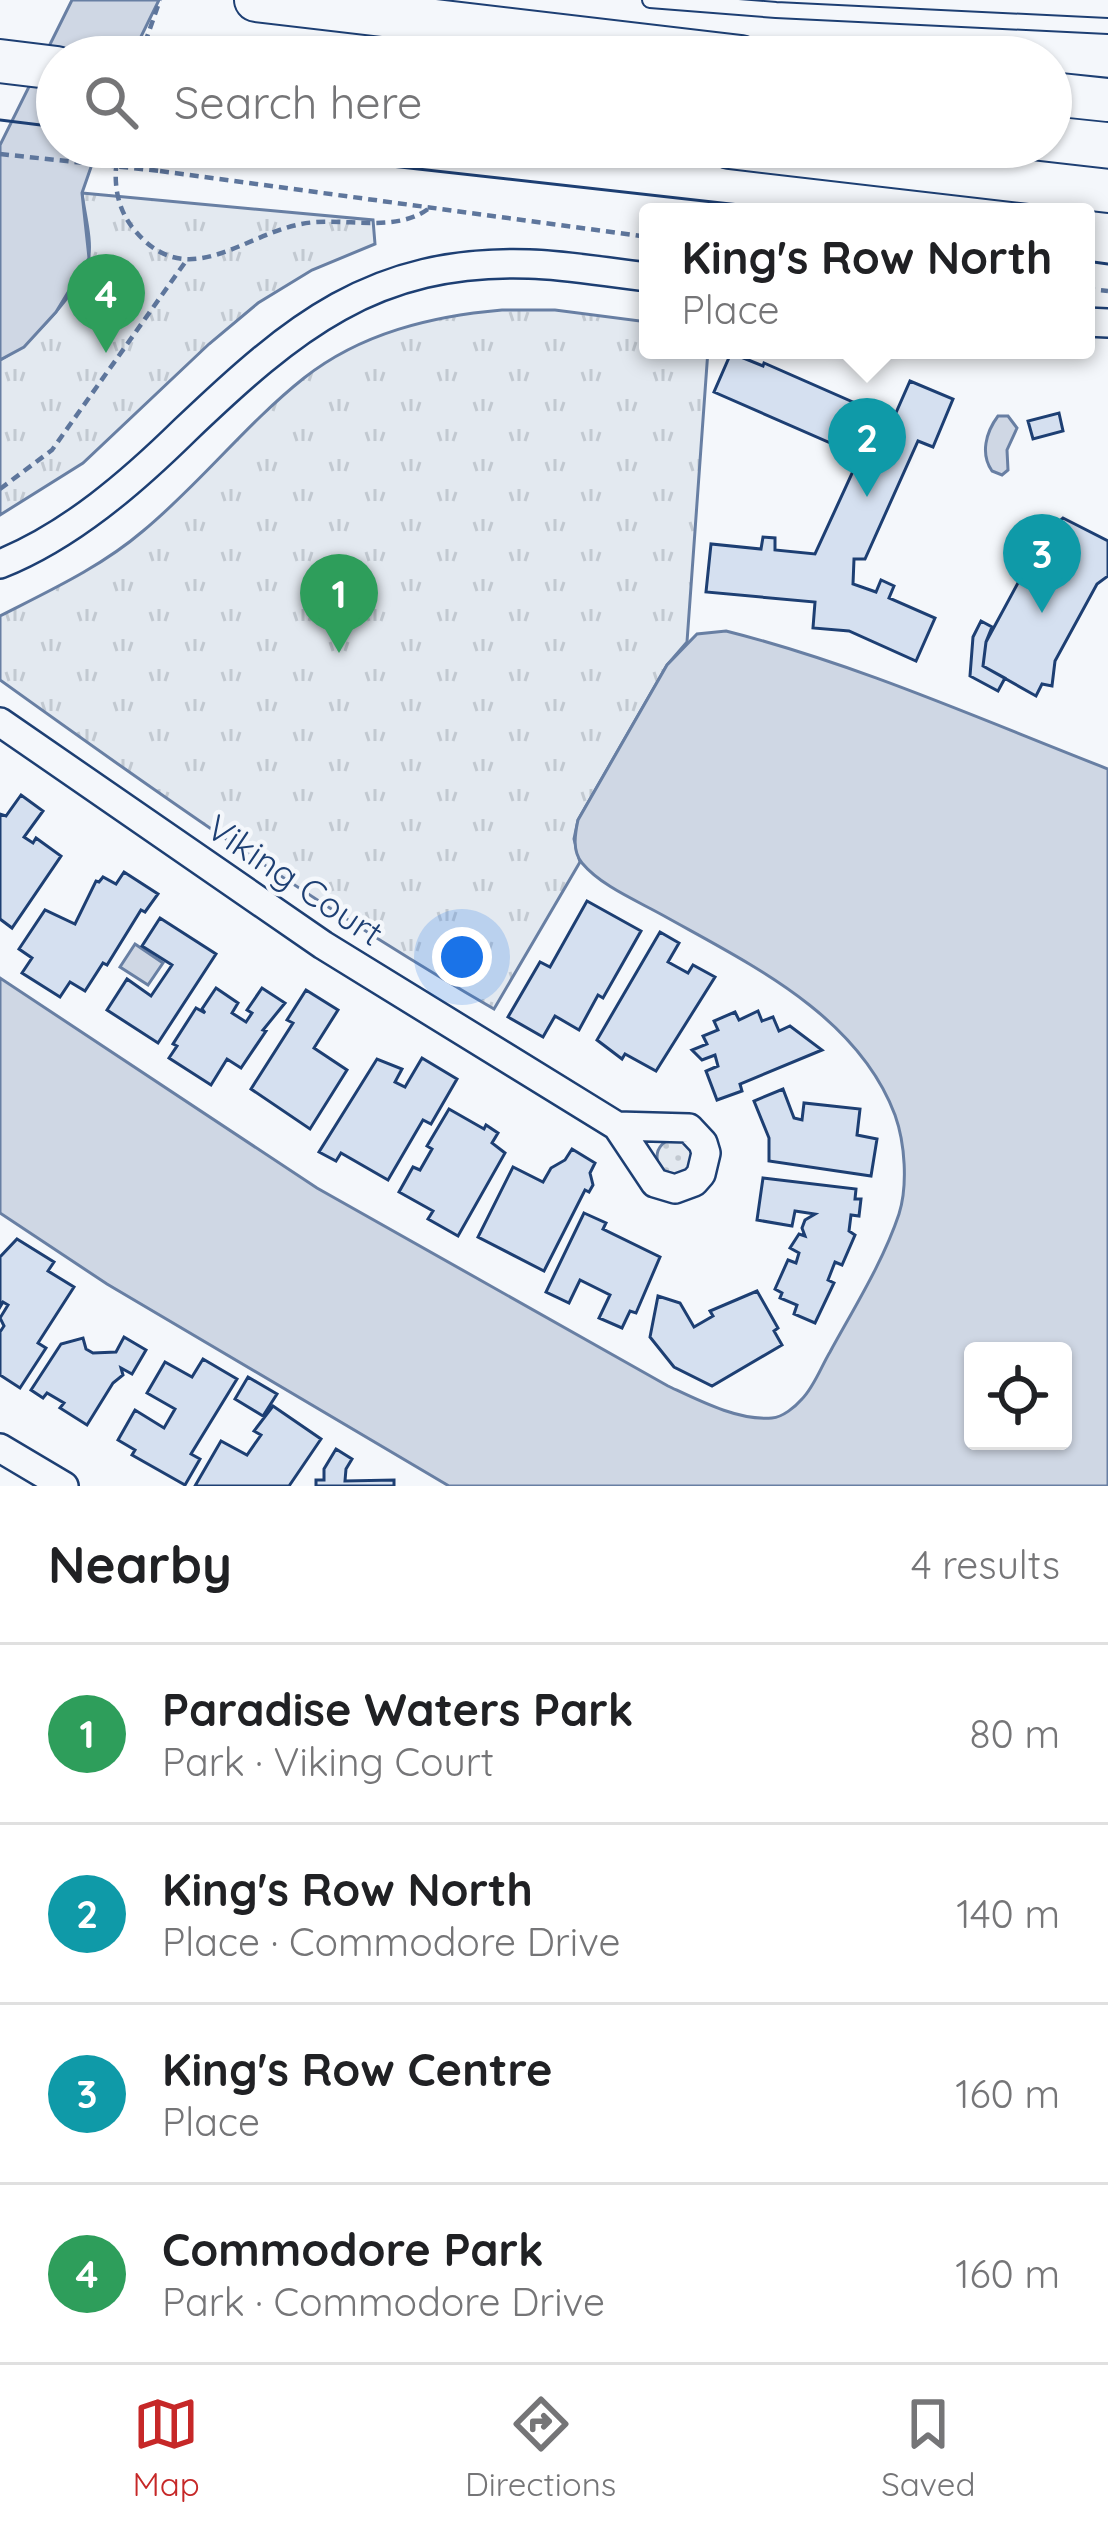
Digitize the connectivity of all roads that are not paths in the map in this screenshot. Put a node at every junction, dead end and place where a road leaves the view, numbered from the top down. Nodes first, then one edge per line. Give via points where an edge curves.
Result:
1 (650, 0) edge
2 (272, 1) edge
3 (1108, 26) edge
4 (564, 36) edge
5 (0, 61) edge
6 (36, 65) edge
7 (1072, 96) edge
8 (1108, 100) edge
9 (910, 168) edge
10 (1108, 191) edge
11 (639, 276) edge
12 (0, 564) edge
13 (0, 722) edge
14 (617, 1126) dead end
15 (0, 1448) edge
16 (64, 1486) edge

1 - 3 lane
2 - 4 highway
5 - 6 highway
7 - 8 highway
9 - 10 highway
11 - 12 street via 482,266 389,283 338,304 251,367 141,473
13 - 14 street, Viking Court via 323,945
15 - 16 street

